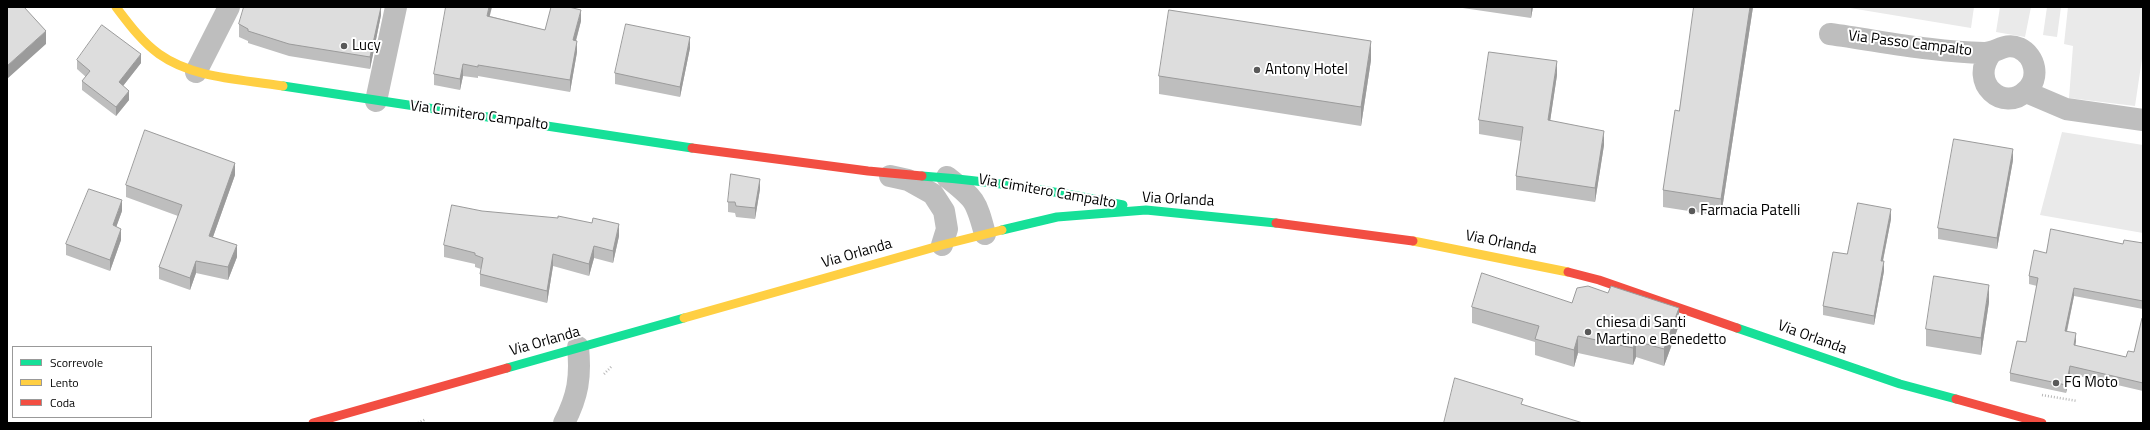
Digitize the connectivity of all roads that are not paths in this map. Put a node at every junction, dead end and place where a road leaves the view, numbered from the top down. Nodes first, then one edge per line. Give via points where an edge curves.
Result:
1 (116, 7) edge
2 (229, 7) edge
3 (396, 7) edge
4 (1830, 34) dead end
5 (1991, 53) junction
6 (196, 72) junction
7 (2026, 92) junction
8 (376, 101) junction
9 (2143, 120) edge
10 (868, 171) junction
11 (947, 177) junction
12 (1146, 210) junction
13 (985, 234) junction
14 (942, 245) junction
15 (578, 347) junction
16 (313, 423) edge
17 (564, 423) edge
18 (2042, 423) edge

1 - 6 main road, Via Cimitero Campalto via 154,51 174,64
2 - 6 street
3 - 8 street
4 - 5 street, Via Passo Campalto via 1958,52
5 - 7 street, Via Passo Campalto via 1982,71 1989,90 1997,96 2007,98 2017,97
5 - 7 street, Via Passo Campalto via 1999,47 2010,46 2020,48 2028,54 2034,63 2035,74
6 - 8 main road, Via Cimitero Campalto
7 - 9 street via 2066,109
8 - 10 main road, Via Cimitero Campalto via 734,154
10 - 11 main road, Via Cimitero Campalto
10 - 14 street, Via Cimitero Campalto via 908,180 933,194 944,211 947,229
11 - 12 main road, Via Cimitero Campalto via 1063,192
11 - 13 street, Via Cimitero Campalto via 971,195 978,208
12 - 13 main road, Via Orlanda via 1057,217
12 - 18 main road, Via Orlanda via 1229,217 1394,237 1555,268 1599,280 1900,384
13 - 14 main road, Via Orlanda
14 - 15 main road, Via Orlanda
15 - 16 main road, Via Orlanda
15 - 17 street via 578,390

